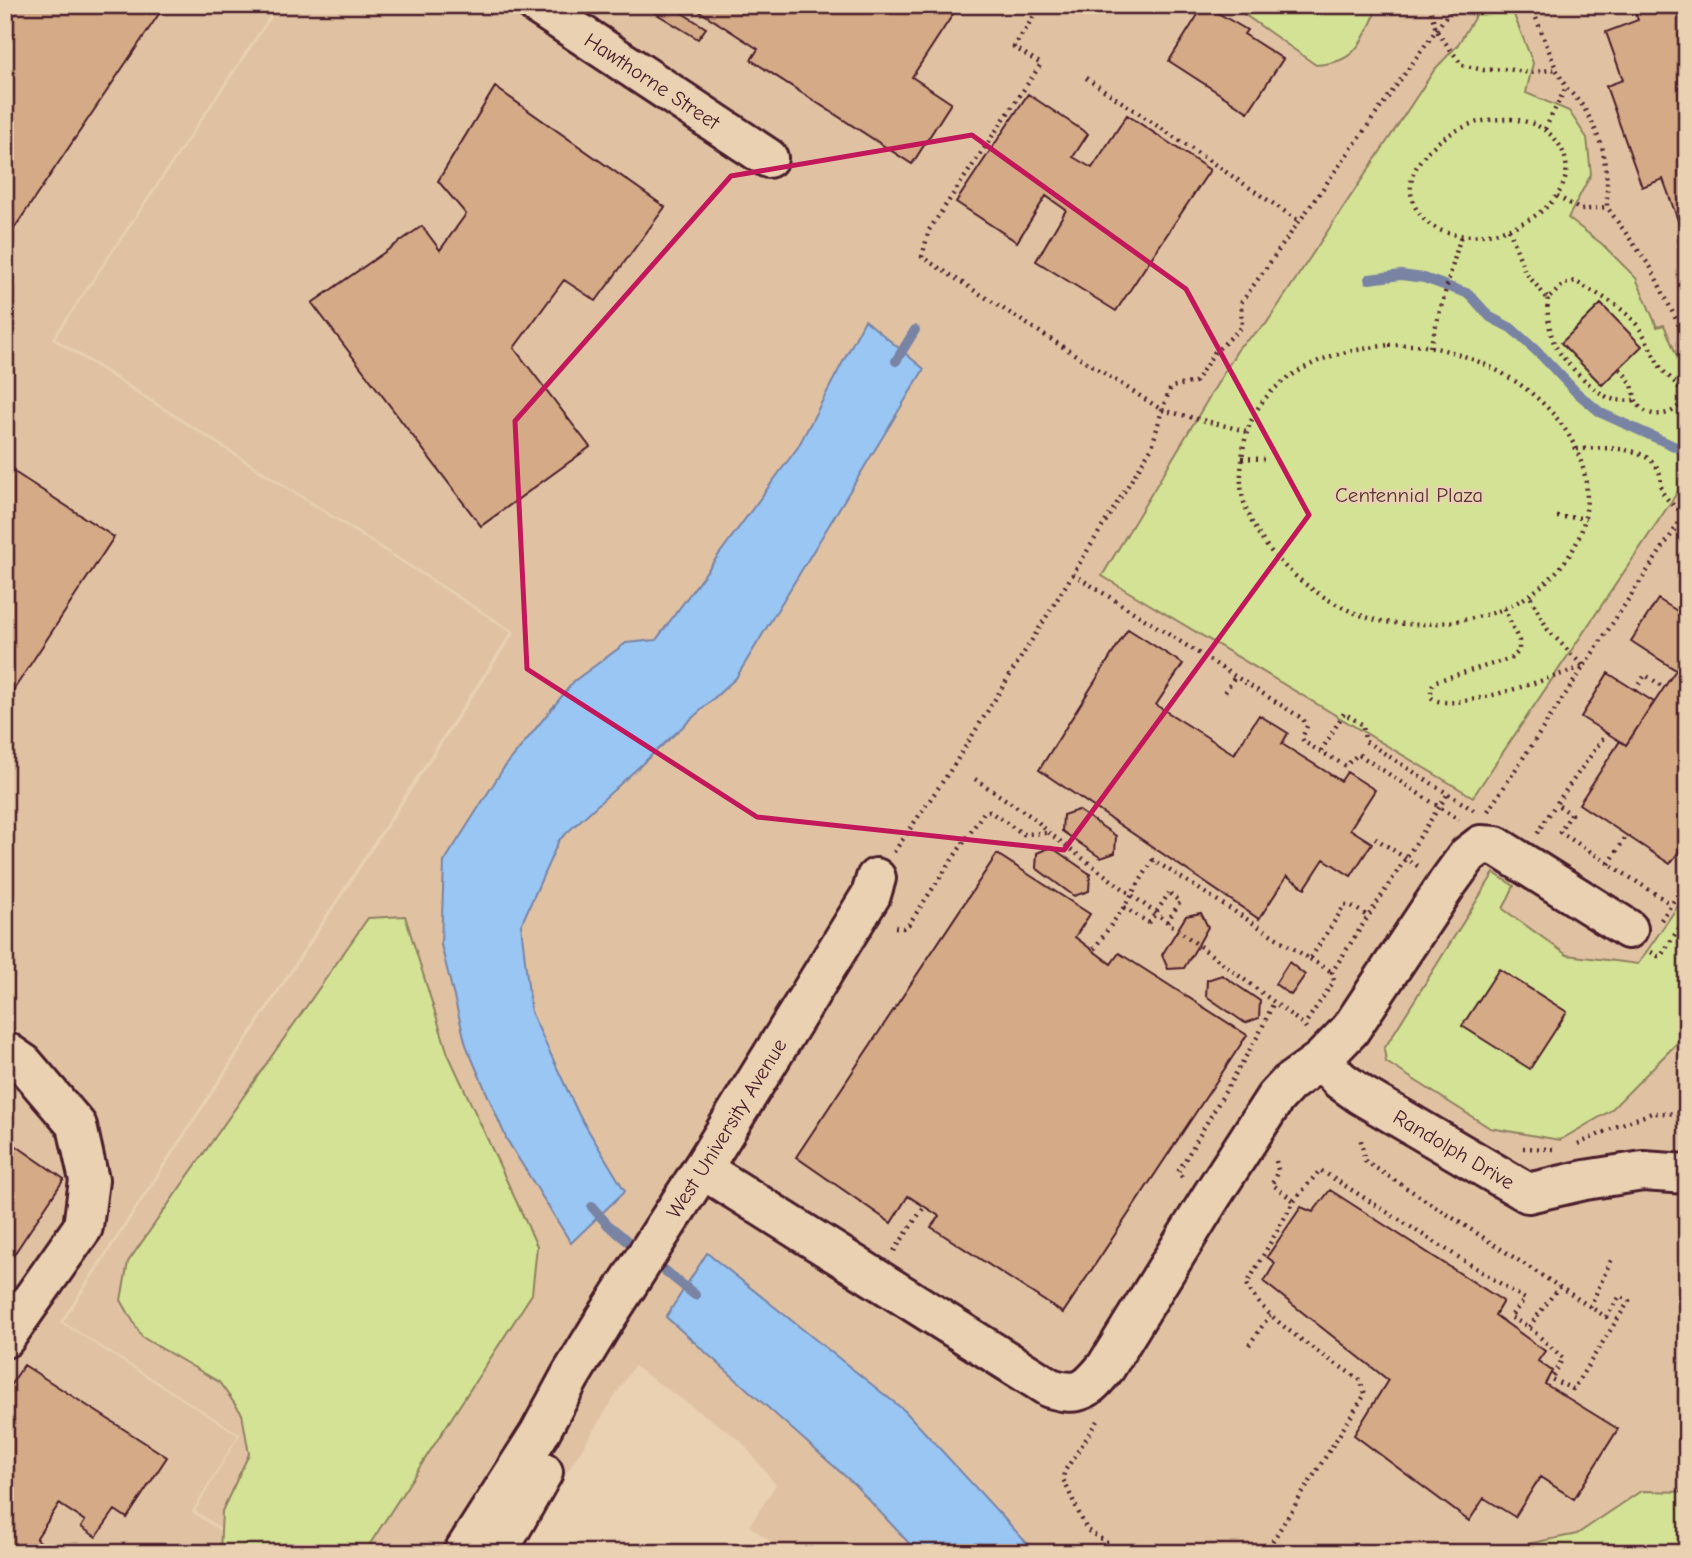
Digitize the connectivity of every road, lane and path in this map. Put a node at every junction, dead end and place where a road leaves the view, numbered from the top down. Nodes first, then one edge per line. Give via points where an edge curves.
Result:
1 (537, 5) edge
2 (1041, 5) edge
3 (1429, 5) edge
4 (1454, 5) edge
5 (1531, 5) edge
6 (1436, 30) junction
7 (1556, 69) junction
8 (1086, 78) dead end
9 (1566, 87) junction
10 (1545, 129) junction
11 (768, 158) dead end
12 (1557, 196) junction
13 (1606, 207) junction
14 (1299, 221) junction
15 (1509, 229) junction
16 (1461, 235) junction
17 (1548, 299) junction
18 (1687, 342) edge
19 (1430, 347) junction
20 (1619, 368) dead end
21 (1687, 391) edge
22 (1681, 394) junction
23 (1634, 400) junction
24 (1162, 410) junction
25 (1246, 430) junction
26 (1576, 449) junction
27 (1242, 458) junction
28 (1264, 459) dead end
29 (1686, 513) edge
30 (1557, 517) dead end
31 (1586, 518) junction
32 (1073, 574) junction
33 (1530, 596) junction
34 (1504, 608) junction
35 (1584, 667) junction
36 (1236, 675) junction
37 (1664, 687) dead end
38 (1635, 690) dead end
39 (1225, 692) dead end
40 (1607, 733) dead end
41 (1321, 751) junction
42 (975, 779) dead end
43 (1447, 795) junction
44 (1440, 807) junction
45 (1049, 834) junction
46 (1627, 835) dead end
47 (1375, 838) dead end
48 (1481, 845) junction
49 (1406, 858) junction
50 (1609, 864) junction
51 (876, 878) joint
52 (1687, 881) edge
53 (1447, 884) junction
54 (1671, 904) junction
55 (1124, 907) junction
56 (1368, 916) junction
57 (1687, 916) edge
58 (1167, 922) junction
59 (895, 927) dead end
60 (1642, 933) junction
61 (1094, 949) dead end
62 (1310, 959) junction
63 (1332, 972) junction
64 (1274, 1002) junction
65 (5, 1051) edge
66 (1321, 1060) junction
67 (1687, 1114) edge
68 (1358, 1131) dead end
69 (1576, 1146) dead end
70 (1520, 1148) dead end
71 (1558, 1149) dead end
72 (1274, 1151) dead end
73 (702, 1169) junction
74 (1687, 1174) edge
75 (1211, 1197) junction
76 (1294, 1201) junction
77 (924, 1207) dead end
78 (1612, 1258) dead end
79 (877, 1279) junction
80 (1559, 1287) junction
81 (1590, 1307) junction
82 (1270, 1315) junction
83 (1528, 1327) junction
84 (5, 1338) edge
85 (1249, 1345) dead end
86 (570, 1375) junction
87 (1102, 1415) dead end
88 (434, 1553) edge
89 (463, 1553) edge
90 (497, 1553) edge
91 (1123, 1553) edge
92 (1265, 1553) edge

1 - 11 lane, Hawthorne Street
2 - 24 path via 1014,47 1041,64 929,230 922,257
3 - 6 path
4 - 6 path
5 - 7 path
6 - 7 path via 1462,65 1483,71
6 - 14 path
7 - 9 path
8 - 14 path
9 - 10 path
9 - 13 path via 1583,106 1603,150
10 - 12 path via 1565,159 1565,178
10 - 16 path via 1521,120 1489,120 1464,127 1430,150 1415,168 1411,196 1419,214 1437,229
12 - 13 path via 1581,210
12 - 15 path via 1536,215
13 - 18 path via 1651,268
14 - 24 path via 1241,303 1242,327 1214,353 1195,382 1171,387
15 - 16 path
15 - 17 path via 1525,272
16 - 19 path
17 - 22 path via 1564,284 1576,281 1626,312
17 - 23 path via 1546,310 1556,349 1603,396
19 - 25 path via 1389,345 1313,363 1269,395
19 - 26 path via 1486,365 1522,386 1560,422
20 - 23 path via 1631,382
21 - 22 path
22 - 23 path via 1670,414 1654,415
24 - 25 path
24 - 32 path via 1152,447
25 - 27 path
26 - 29 path via 1635,452 1646,457 1657,467 1662,491
26 - 31 path via 1588,493
27 - 28 path
27 - 34 path via 1240,484 1246,510 1272,552 1318,595 1371,619 1427,624 1459,621
29 - 35 path
30 - 31 path
31 - 33 path via 1577,544 1563,564
32 - 36 path
32 - 51 path via 954,765
33 - 34 path
33 - 35 path via 1548,630
34 - 35 path via 1519,651 1512,658 1436,681 1430,697 1435,701 1466,702
35 - 43 path via 1485,817
36 - 39 path
36 - 41 path via 1303,719 1307,726 1304,742
37 - 38 path via 1645,675
40 - 50 path via 1556,804 1571,814 1560,832
41 - 43 path via 1345,712 1363,725 1365,741
41 - 44 path via 1346,766 1358,754
42 - 45 path via 1035,819
43 - 44 path
44 - 48 path via 1476,832
44 - 49 path
45 - 58 path
45 - 59 path via 1023,834 984,812 909,924
46 - 50 path
47 - 49 path
48 - 53 lane
48 - 60 lane via 1496,846
49 - 53 path
49 - 56 path
50 - 54 path
51 - 73 lane, West University Avenue via 870,895
52 - 54 path
53 - 66 lane via 1350,1030
54 - 60 path
55 - 58 path, bridge via 1149,923 1169,893 1180,902
55 - 61 path, bridge
55 - 62 path, bridge via 1153,860
56 - 62 path, bridge via 1345,905
56 - 63 path
57 - 60 path via 1661,956
58 - 64 path
62 - 63 path
63 - 64 path via 1334,981 1304,1025
64 - 75 path via 1178,1172
65 - 84 lane via 24,1064 77,1126 89,1180 83,1227
66 - 74 lane, Randolph Drive via 1361,1095 1528,1192 1643,1171
66 - 75 lane via 1275,1098
67 - 69 path via 1652,1113
68 - 80 path via 1365,1161
70 - 71 path
72 - 76 path via 1278,1170 1272,1184
73 - 79 lane
73 - 86 lane, West University Avenue
75 - 79 lane via 1106,1367 1091,1387 1070,1394 1050,1388
76 - 82 path via 1247,1284
76 - 83 path via 1320,1170 1525,1299 1510,1317
77 - 79 path
78 - 81 path
80 - 81 path
80 - 83 path
81 - 83 path via 1606,1318 1620,1296 1629,1301 1573,1389 1551,1379 1563,1358
82 - 85 path
82 - 92 path via 1360,1380 1364,1394
86 - 88 lane, West University Avenue via 547,1385 518,1421
86 - 89 lane, West University Avenue via 539,1434
86 - 90 lane via 577,1398 570,1426
87 - 91 path via 1063,1479 1087,1530

